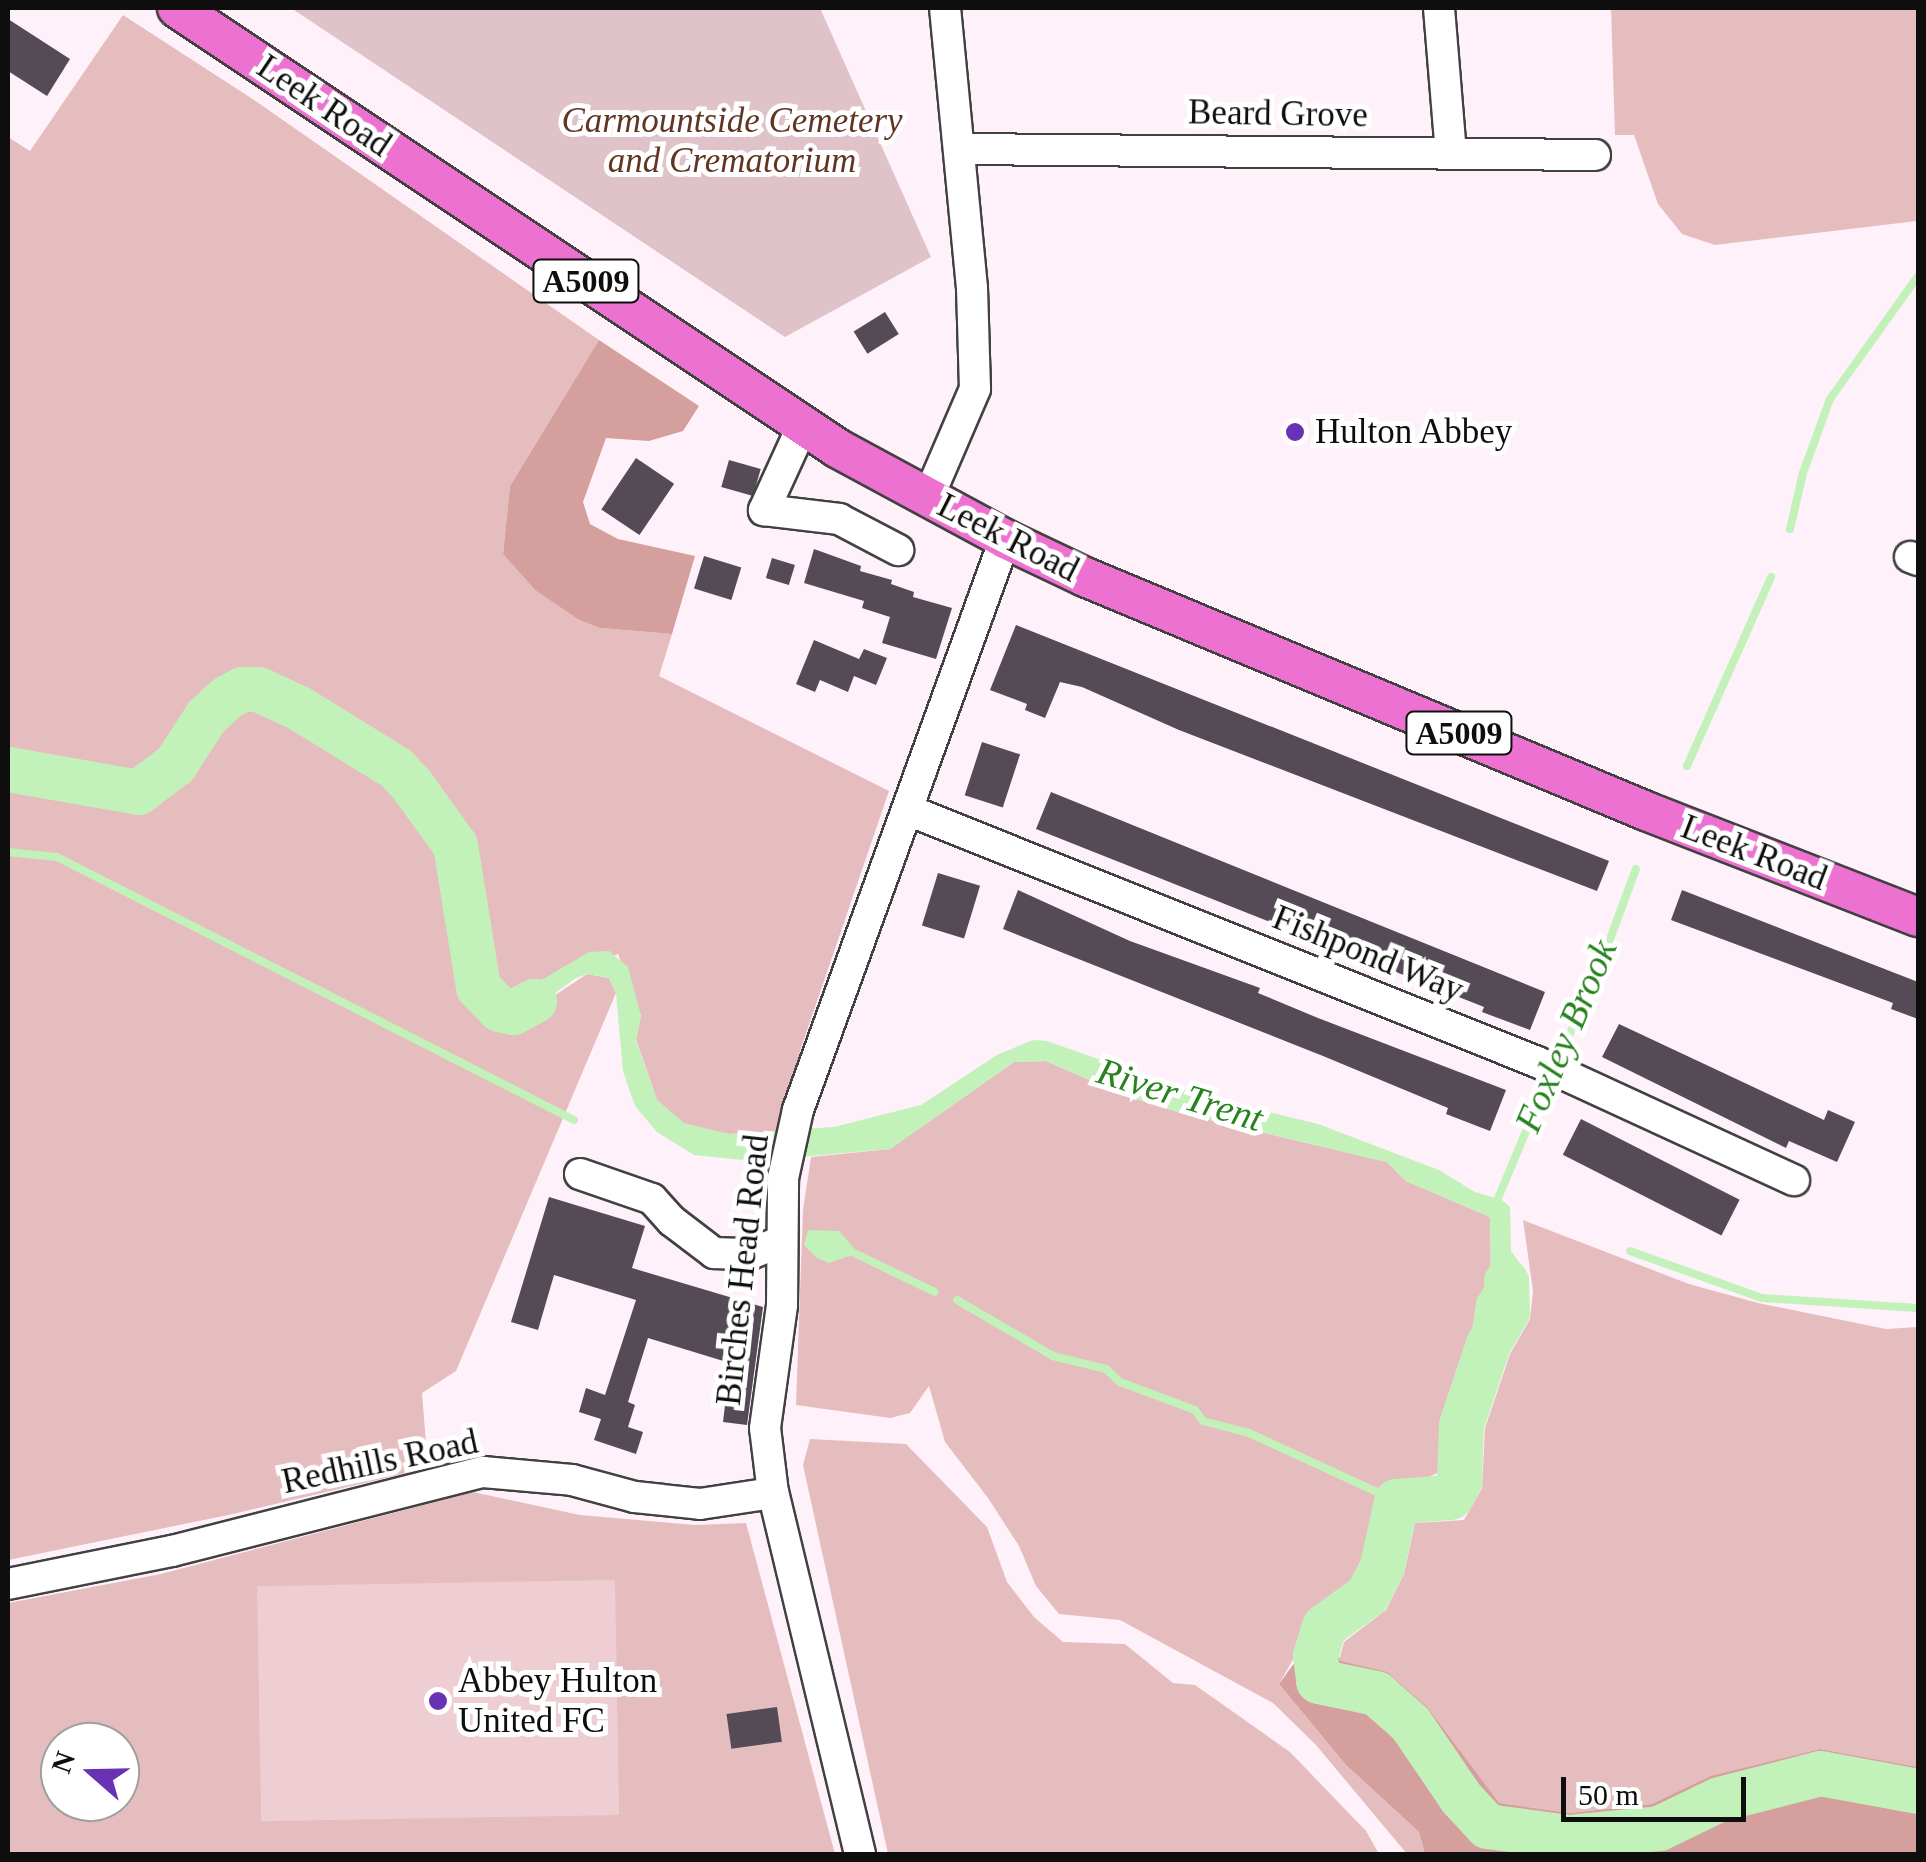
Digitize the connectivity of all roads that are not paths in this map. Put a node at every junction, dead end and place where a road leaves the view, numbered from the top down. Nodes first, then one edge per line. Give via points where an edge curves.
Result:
1 (177, 8) edge
2 (945, 8) edge
3 (1439, 8) edge
4 (960, 149) junction
5 (1452, 153) junction
6 (1595, 155) dead end
7 (803, 426) junction
8 (928, 498) junction
9 (1005, 538) junction
10 (898, 550) dead end
11 (908, 810) junction
12 (1918, 917) edge
13 (580, 1174) dead end
14 (1794, 1180) dead end
15 (780, 1242) junction
16 (772, 1493) junction
17 (8, 1584) edge
18 (860, 1854) edge

1 - 7 main road, Leek Road / A5009
2 - 4 street
3 - 5 street
4 - 5 street, Beard Grove
4 - 8 street via 975,389
5 - 6 street, Beard Grove
7 - 8 main road, Leek Road / A5009
7 - 10 street via 764,510 839,519
8 - 9 main road, Leek Road / A5009
9 - 11 street, Birches Head Road
9 - 12 main road, Leek Road / A5009 via 1610,796
11 - 14 street, Fishpond Way via 1550,1068
11 - 15 street, Birches Head Road via 798,1110 783,1178
13 - 15 street via 652,1199 714,1253 750,1254
15 - 16 street, Birches Head Road via 782,1305 765,1428
16 - 17 street, Redhills Road via 700,1504 572,1480 483,1472 172,1551
16 - 18 street, Birches Head Road

